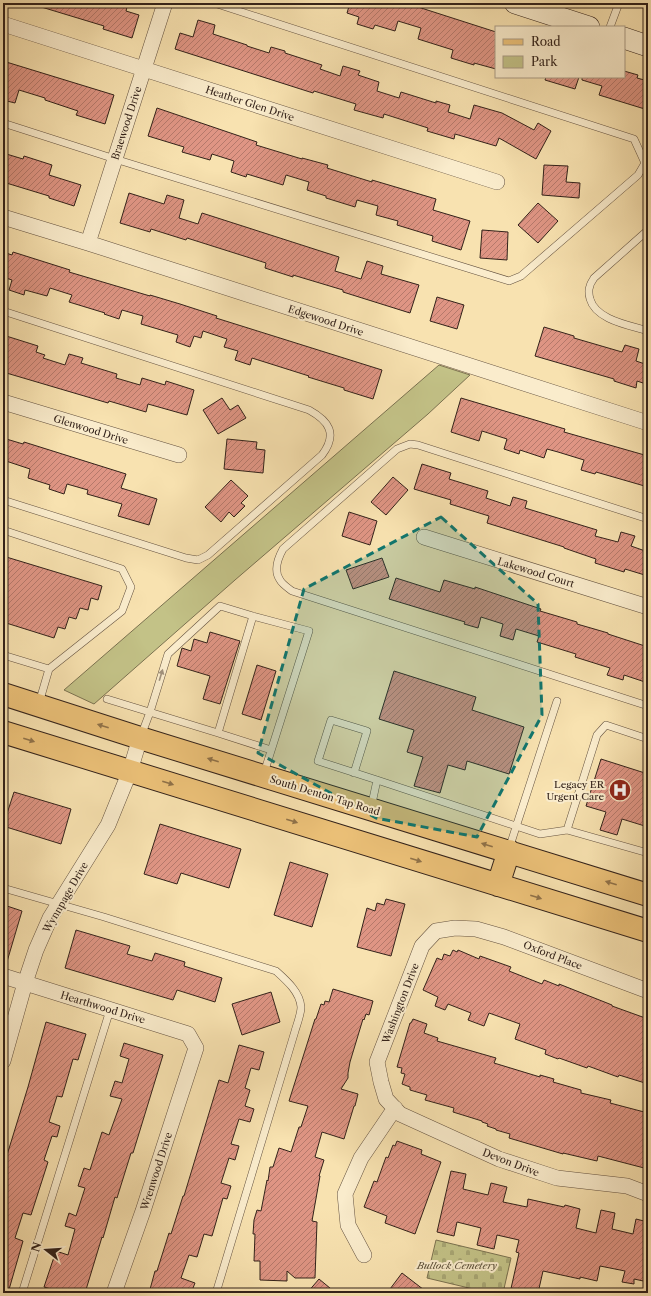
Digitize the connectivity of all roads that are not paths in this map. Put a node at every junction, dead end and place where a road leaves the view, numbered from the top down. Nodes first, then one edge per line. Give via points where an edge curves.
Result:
1 (165, 3) edge
2 (214, 3) edge
3 (619, 3) edge
4 (518, 4) edge
5 (3, 24) edge
6 (586, 26) edge
7 (610, 26) edge
8 (625, 38) edge
9 (648, 46) edge
10 (143, 69) junction
11 (3, 123) edge
12 (115, 159) junction
13 (497, 182) dead end
14 (3, 217) edge
15 (648, 230) edge
16 (88, 243) junction
17 (3, 311) edge
18 (648, 331) edge
19 (3, 402) edge
20 (648, 423) edge
21 (179, 456) dead end
22 (3, 500) edge
23 (648, 519) edge
24 (3, 530) edge
25 (424, 537) dead end
26 (648, 607) edge
27 (253, 616) junction
28 (3, 655) edge
29 (49, 669) junction
30 (3, 694) edge
31 (107, 700) dead end
32 (557, 701) dead end
33 (38, 705) junction
34 (648, 706) edge
35 (150, 712) junction
36 (3, 732) edge
37 (218, 733) junction
38 (140, 738) junction
39 (648, 738) edge
40 (271, 750) junction
41 (130, 771) junction
42 (354, 772) junction
43 (264, 776) junction
44 (377, 780) junction
45 (371, 809) junction
46 (516, 827) junction
47 (567, 830) junction
48 (509, 852) junction
49 (648, 853) edge
50 (498, 885) junction
51 (3, 888) edge
52 (648, 895) edge
53 (58, 905) junction
54 (455, 928) joint
55 (648, 931) edge
56 (3, 976) edge
57 (25, 983) junction
58 (648, 991) edge
59 (110, 1010) junction
60 (196, 1048) joint
61 (3, 1061) edge
62 (391, 1104) junction
63 (648, 1194) edge
64 (364, 1255) dead end
65 (22, 1293) edge
66 (114, 1293) edge
67 (216, 1293) edge

1 - 10 street, Braewood Drive
2 - 12 lane via 634,139 645,164 638,175 521,276 508,281
3 - 7 lane
4 - 6 street
5 - 10 street, Heather Glen Drive
8 - 9 street
10 - 12 street, Braewood Drive
10 - 13 street, Heather Glen Drive
11 - 12 lane
12 - 16 street, Braewood Drive
14 - 16 street, Edgewood Drive
15 - 18 lane via 594,278 589,294 592,304 599,313
16 - 20 street, Edgewood Drive
17 - 22 lane via 309,410 320,416 327,424 330,440 322,455 208,555 198,560
19 - 21 street, Glenwood Drive
23 - 34 lane via 410,444 397,449 283,548 276,571 280,580 292,591
24 - 29 lane via 122,569 131,587 122,611
25 - 26 street, Lakewood Court
35 -> 27 lane via 168,654 220,606
27 - 37 lane
27 - 40 lane via 308,631
28 - 29 lane
29 - 33 lane
30 - 33 main road, South Denton Tap Road
31 - 35 lane
32 - 46 lane
38 -> 33 main road, South Denton Tap Road
35 - 37 lane
35 - 38 lane
36 -> 41 main road
37 - 40 lane
38 - 41 street, Wynnpage Drive
43 -> 38 main road, South Denton Tap Road
39 - 47 lane via 606,725 597,735
40 - 43 lane
41 -> 50 main road
41 - 53 street, Wynnpage Drive via 108,825
42 - 42 lane via 318,761 331,720 367,731
42 - 44 lane
43 - 45 main road, South Denton Tap Road
44 - 45 lane
44 - 46 lane
48 -> 45 main road, South Denton Tap Road
46 - 47 lane via 540,834
46 - 48 lane
47 - 49 lane
48 - 50 main road
52 -> 48 main road, South Denton Tap Road
50 -> 55 main road
51 - 53 lane
53 - 57 street, Wynnpage Drive via 36,950
53 - 67 lane via 276,971 297,993 301,1006 295,1031
54 - 58 street, Oxford Place via 476,929 504,937
54 - 62 street, Washington Drive via 436,931 422,946 377,1062 381,1082
56 - 57 street, Hearthwood Drive
57 - 59 street, Hearthwood Drive
57 - 61 street, Wynnpage Drive
59 - 60 street, Hearthwood Drive via 188,1034
59 - 65 lane
60 - 66 street, Wrenwood Drive
62 - 63 street, Devon Drive via 400,1114 499,1159 557,1178 627,1186
62 - 64 street via 361,1158 345,1194 348,1225

